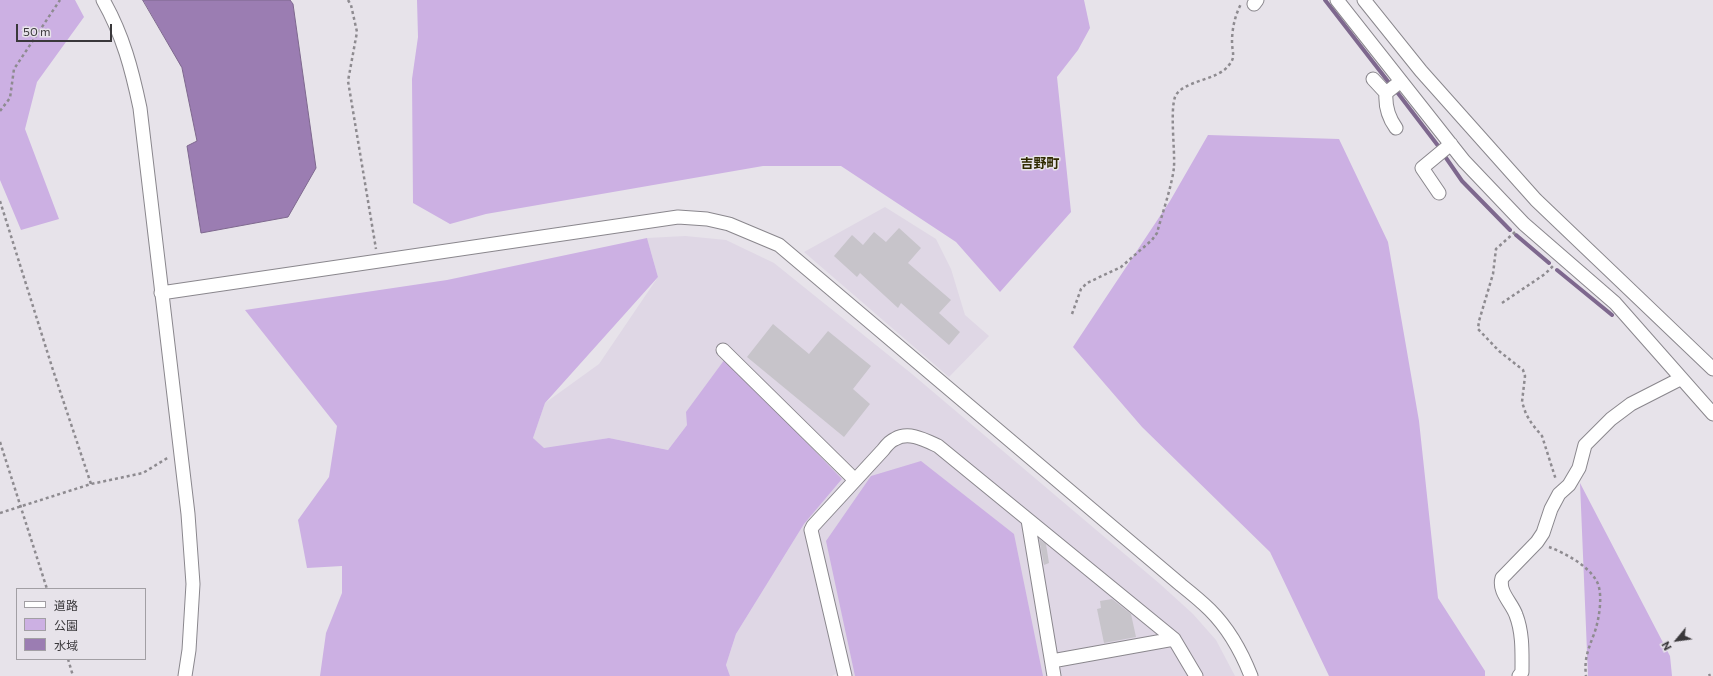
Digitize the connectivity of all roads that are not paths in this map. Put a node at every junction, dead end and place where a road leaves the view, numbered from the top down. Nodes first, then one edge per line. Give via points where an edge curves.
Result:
1 (103, 0) edge
2 (1337, 0) edge
3 (1364, 0) edge
4 (1373, 79) dead end
5 (1401, 81) junction
6 (1386, 93) junction
7 (1396, 128) dead end
8 (1451, 144) junction
9 (1439, 194) dead end
10 (161, 293) junction
11 (723, 350) dead end
12 (1713, 369) edge
13 (1680, 379) junction
14 (1713, 414) edge
15 (855, 480) junction
16 (1028, 520) junction
17 (1174, 639) junction
18 (1052, 661) junction
19 (185, 676) edge
20 (845, 676) edge
21 (1054, 676) edge
22 (1196, 676) edge
23 (1251, 676) edge
24 (1519, 676) edge

1 - 10 street via 114,19 131,66 140,108
2 - 5 street
3 - 12 street via 1421,71 1536,200
4 - 6 street
5 - 6 street
5 - 8 street
6 - 7 street via 1385,102 1390,120
8 - 9 street via 1422,168
8 - 13 street via 1524,224 1615,303
10 - 19 street via 188,514 193,584
10 - 23 street via 678,217 729,224 779,245 1210,610 1228,633
11 - 15 street
13 - 14 street
13 - 24 street via 1632,404 1611,419 1586,445 1579,468 1569,485 1559,494 1543,533 1502,578 1500,584 1516,615 1521,634 1522,672
15 - 16 street via 895,438 920,438 938,446
15 - 20 street via 811,530
16 - 17 street
16 - 18 street
17 - 18 street
17 - 22 street
18 - 21 street

